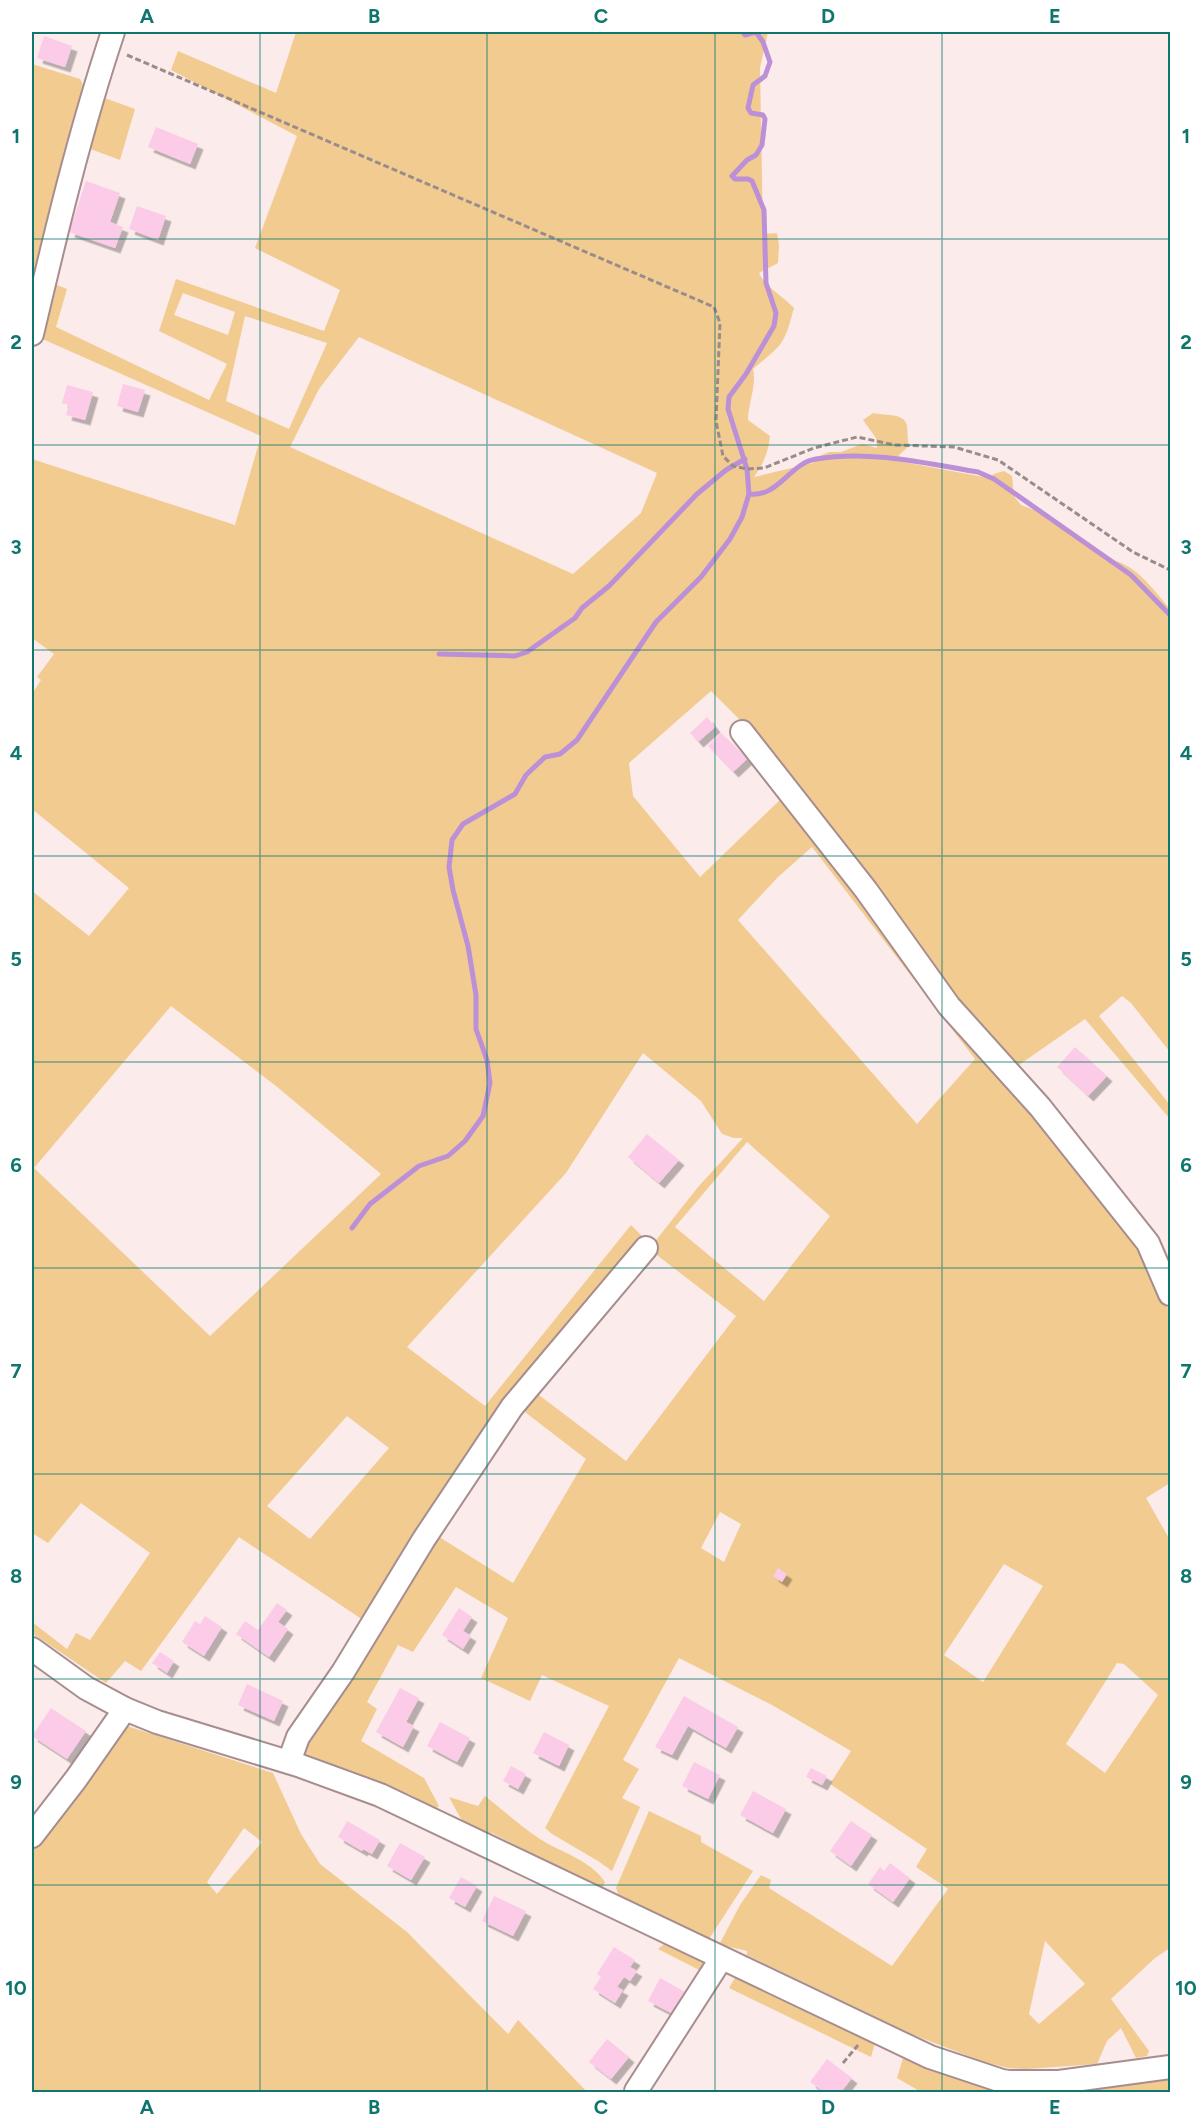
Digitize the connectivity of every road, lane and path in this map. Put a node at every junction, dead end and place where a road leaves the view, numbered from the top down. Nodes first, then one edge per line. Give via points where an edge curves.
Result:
1 (111, 39) edge
2 (32, 334) edge
3 (1170, 570) edge
4 (742, 732) dead end
5 (646, 1248) dead end
6 (1170, 1294) edge
7 (32, 1649) edge
8 (124, 1709) junction
9 (289, 1762) junction
10 (32, 1836) edge
11 (721, 1959) junction
12 (1170, 2067) edge
13 (636, 2091) dead end

1 - 2 street via 56,228
1 - 3 path via 714,307 720,322 717,421 723,456 733,466 764,468 814,448 857,437 895,446 954,447 998,460 1133,552
4 - 6 street via 866,890 949,1006 1040,1107 1148,1243
5 - 9 street via 512,1407 298,1737
7 - 8 street via 86,1688
8 - 9 street
8 - 10 street
9 - 11 street via 380,1795
11 - 12 street via 930,2057 1002,2081 1059,2082
11 - 13 street

